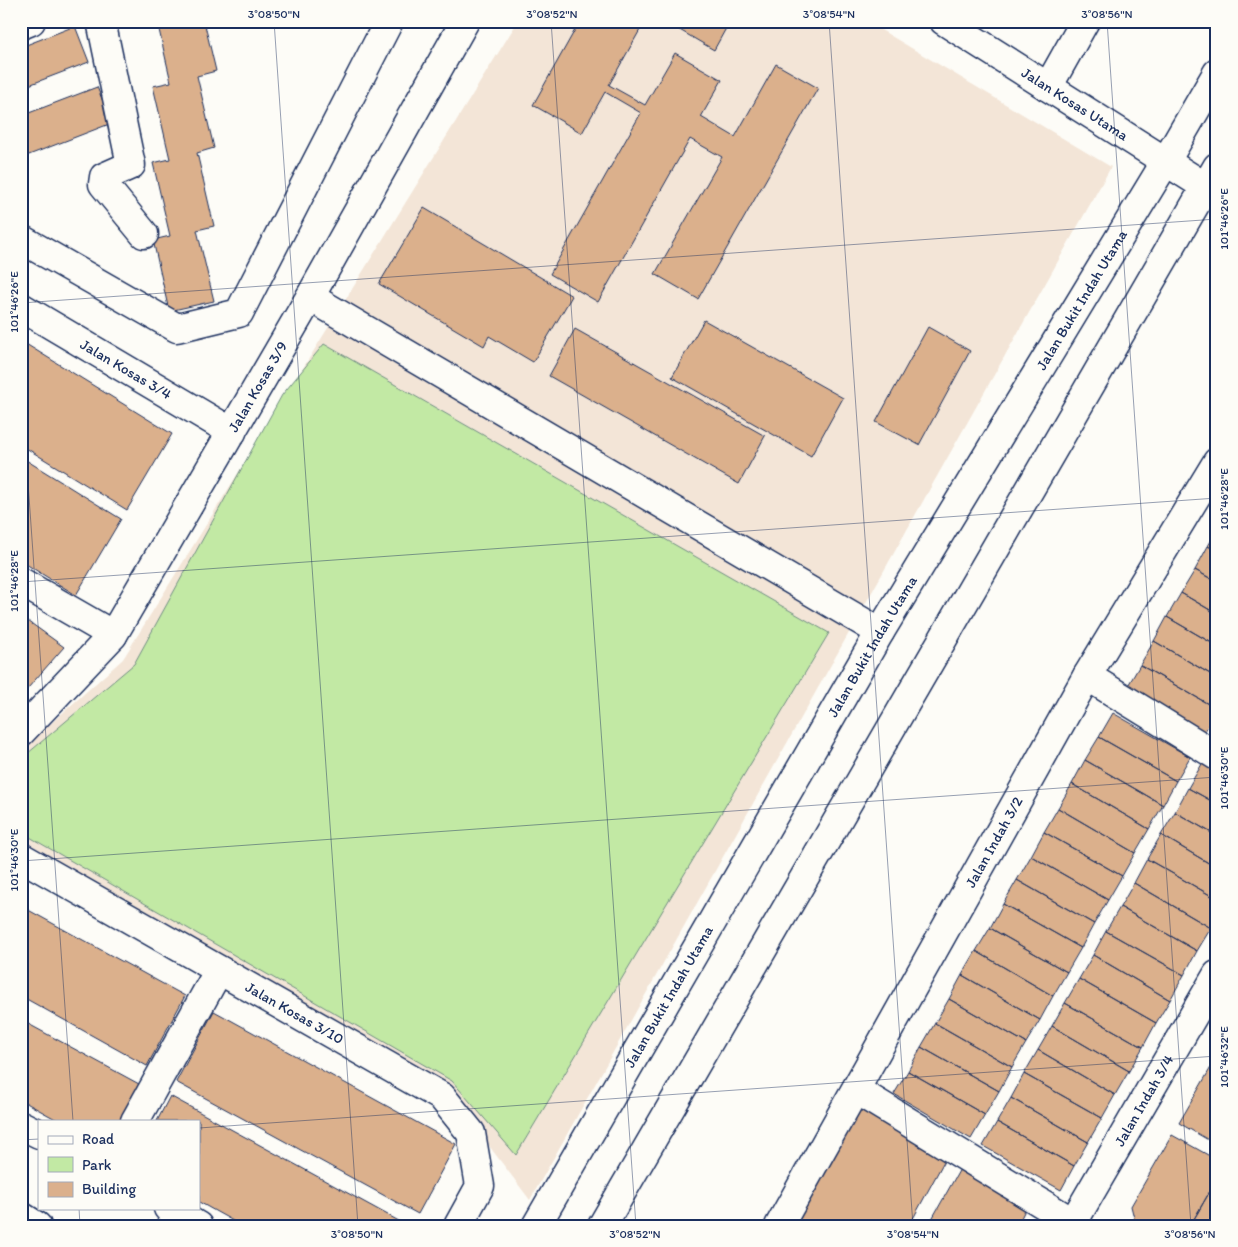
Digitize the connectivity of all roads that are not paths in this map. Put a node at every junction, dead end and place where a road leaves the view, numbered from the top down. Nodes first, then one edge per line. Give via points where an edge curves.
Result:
1 (31, 21) edge
2 (101, 21) edge
3 (389, 21) edge
4 (465, 21) edge
5 (944, 21) edge
6 (1085, 21) edge
7 (21, 25) edge
8 (1217, 73) edge
9 (1048, 87) junction
10 (1166, 161) junction
11 (1211, 177) edge
12 (144, 234) dead end
13 (21, 239) edge
14 (310, 298) junction
15 (21, 307) edge
16 (232, 432) junction
17 (1217, 462) edge
18 (21, 582) edge
19 (880, 632) junction
20 (113, 635) junction
21 (1087, 676) junction
22 (21, 732) edge
23 (1217, 756) edge
24 (21, 856) edge
25 (219, 970) junction
26 (1213, 989) edge
27 (856, 1090) junction
28 (136, 1120) edge
29 (21, 1125) edge
30 (38, 1134) edge
31 (171, 1210) edge
32 (21, 1216) edge
33 (1075, 1225) edge
34 (37, 1226) edge
35 (198, 1226) edge
36 (458, 1226) edge
37 (536, 1226) edge
38 (602, 1226) edge
39 (779, 1226) edge

1 - 7 street
2 - 12 street via 131,165 104,177 102,184
3 - 13 street via 239,313 177,328
4 - 14 street, Jalan Kosas 3/9
5 - 9 street, Jalan Kosas Utama
6 - 9 street
8 - 10 street, Jalan Bukit Indah Utama
9 - 10 street, Jalan Kosas Utama
10 - 11 street, Jalan Kosas Utama
10 - 19 street, Jalan Bukit Indah Utama
11 - 38 street
14 - 16 street, Jalan Kosas 3/9
14 - 19 street
15 - 16 street, Jalan Kosas 3/4
16 - 20 street, Jalan Kosas 3/9
17 - 21 street, Jalan Indah 3/2
18 - 20 street
19 - 37 street, Jalan Bukit Indah Utama
20 - 22 street, Jalan Kosas 3/9
21 - 23 street
21 - 27 street, Jalan Indah 3/2
24 - 25 street, Jalan Kosas 3/10
25 - 28 street
25 - 36 street, Jalan Kosas 3/10 via 442,1097 471,1133 480,1186
26 - 33 street, Jalan Indah 3/4
27 - 33 street
27 - 39 street, Jalan Indah 3/2
29 - 30 street
31 - 35 street
32 - 34 street

